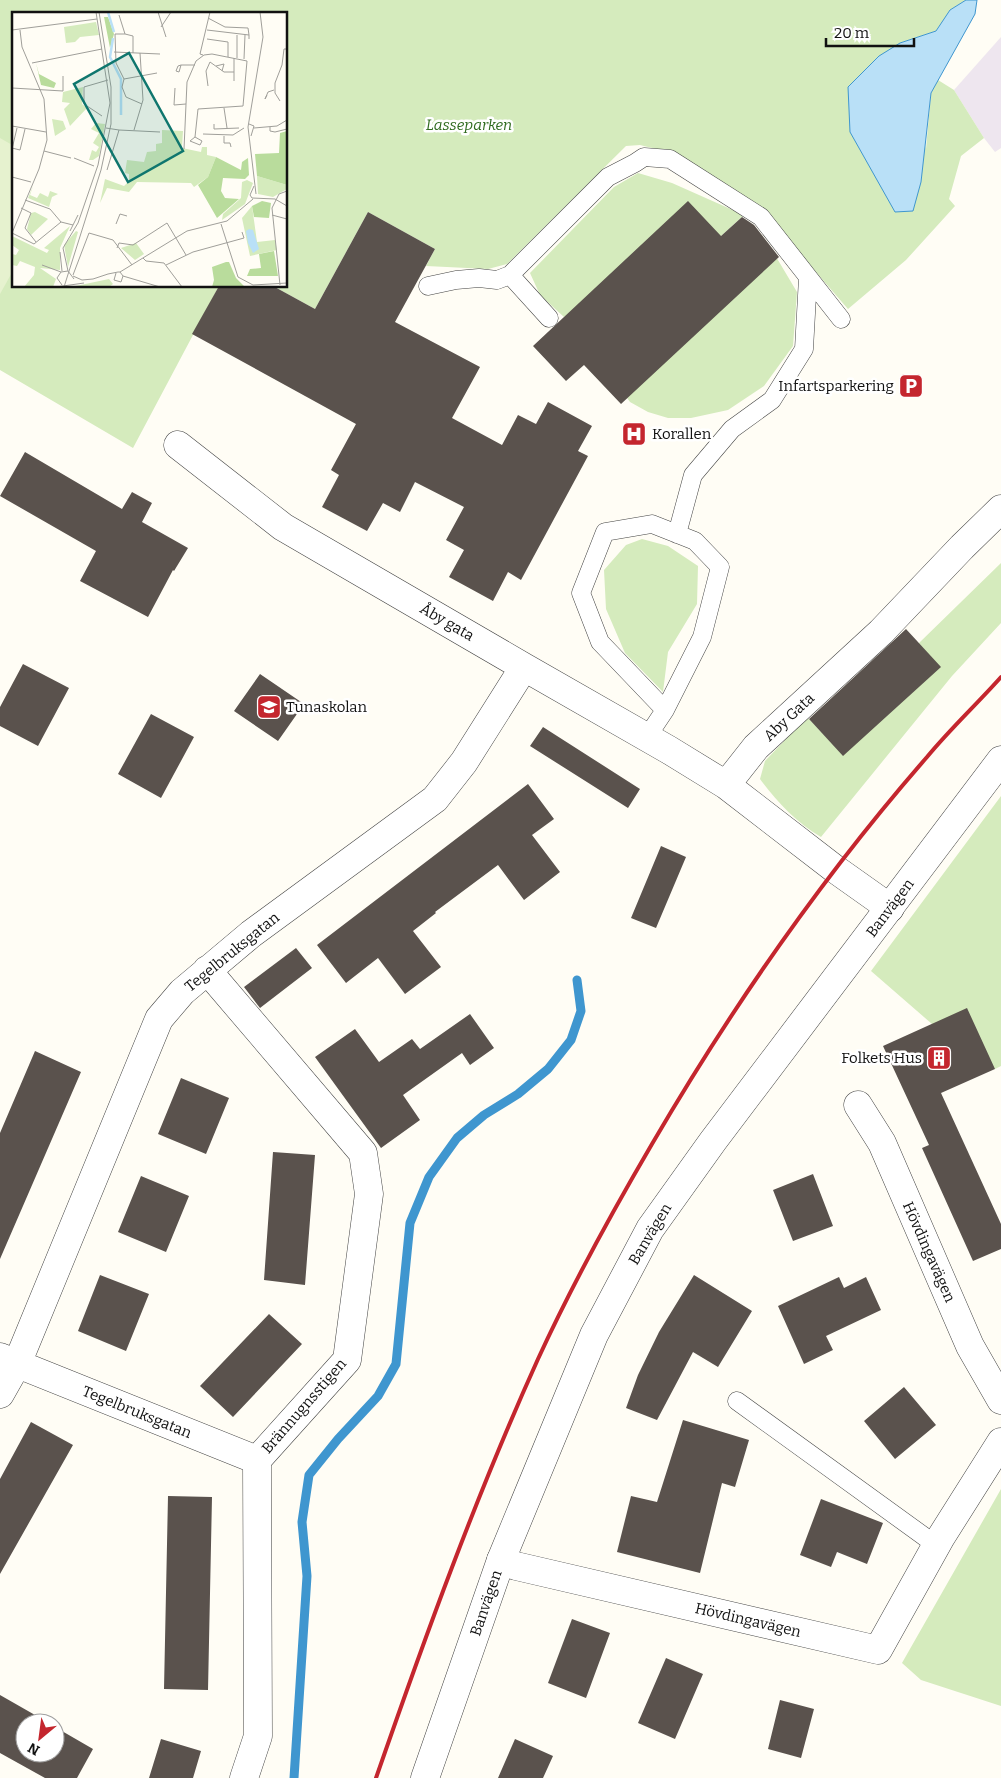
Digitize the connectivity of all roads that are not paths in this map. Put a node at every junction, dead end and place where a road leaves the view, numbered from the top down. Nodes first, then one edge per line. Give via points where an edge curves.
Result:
1 (510, 275) junction
2 (808, 278) junction
3 (428, 286) dead end
4 (549, 318) dead end
5 (841, 319) dead end
6 (178, 445) dead end
7 (1001, 510) edge
8 (677, 534) junction
9 (524, 668) junction
10 (666, 710) junction
11 (647, 737) junction
12 (1001, 760) edge
13 (726, 785) junction
14 (890, 908) junction
15 (207, 970) junction
16 (858, 1105) dead end
17 (8, 1360) edge
18 (0, 1394) edge
19 (1001, 1400) edge
20 (737, 1401) dead end
21 (1001, 1442) edge
22 (257, 1460) junction
23 (936, 1545) junction
24 (501, 1560) junction
25 (244, 1778) edge
26 (425, 1778) edge

1 - 2 lane via 608,177 644,157 670,159 761,217
1 - 3 lane via 497,280 478,278
1 - 4 lane
2 - 5 lane
2 - 8 lane via 804,349 772,400 732,429 692,474
6 - 9 street, Åby gata via 284,527
7 - 13 street, Aby Gata via 881,632 756,748
8 - 10 lane via 695,542 720,567 702,637
8 - 10 lane via 652,524 605,532 581,593 600,642
9 - 11 street, Åby gata
9 - 15 street, Tegelbruksgatan via 464,762 435,798
10 - 11 lane
11 - 13 street, Åby gata
12 - 14 street, Banvägen
13 - 14 street
14 - 24 street, Banvägen via 712,1141 650,1229 594,1336
15 - 17 street, Tegelbruksgatan via 159,1019
15 - 22 street, Brännugnsstigen via 362,1153 368,1194 348,1360
16 - 19 street, Hövdingavägen via 882,1143 970,1346
17 - 18 street, Tegelbruksgatan
17 - 22 street, Tegelbruksgatan
20 - 23 lane
21 - 23 street, Hövdingavägen
22 - 25 street, Brännugnsstigen via 258,1736
23 - 24 street, Hövdingavägen via 878,1650
24 - 26 street, Banvägen

